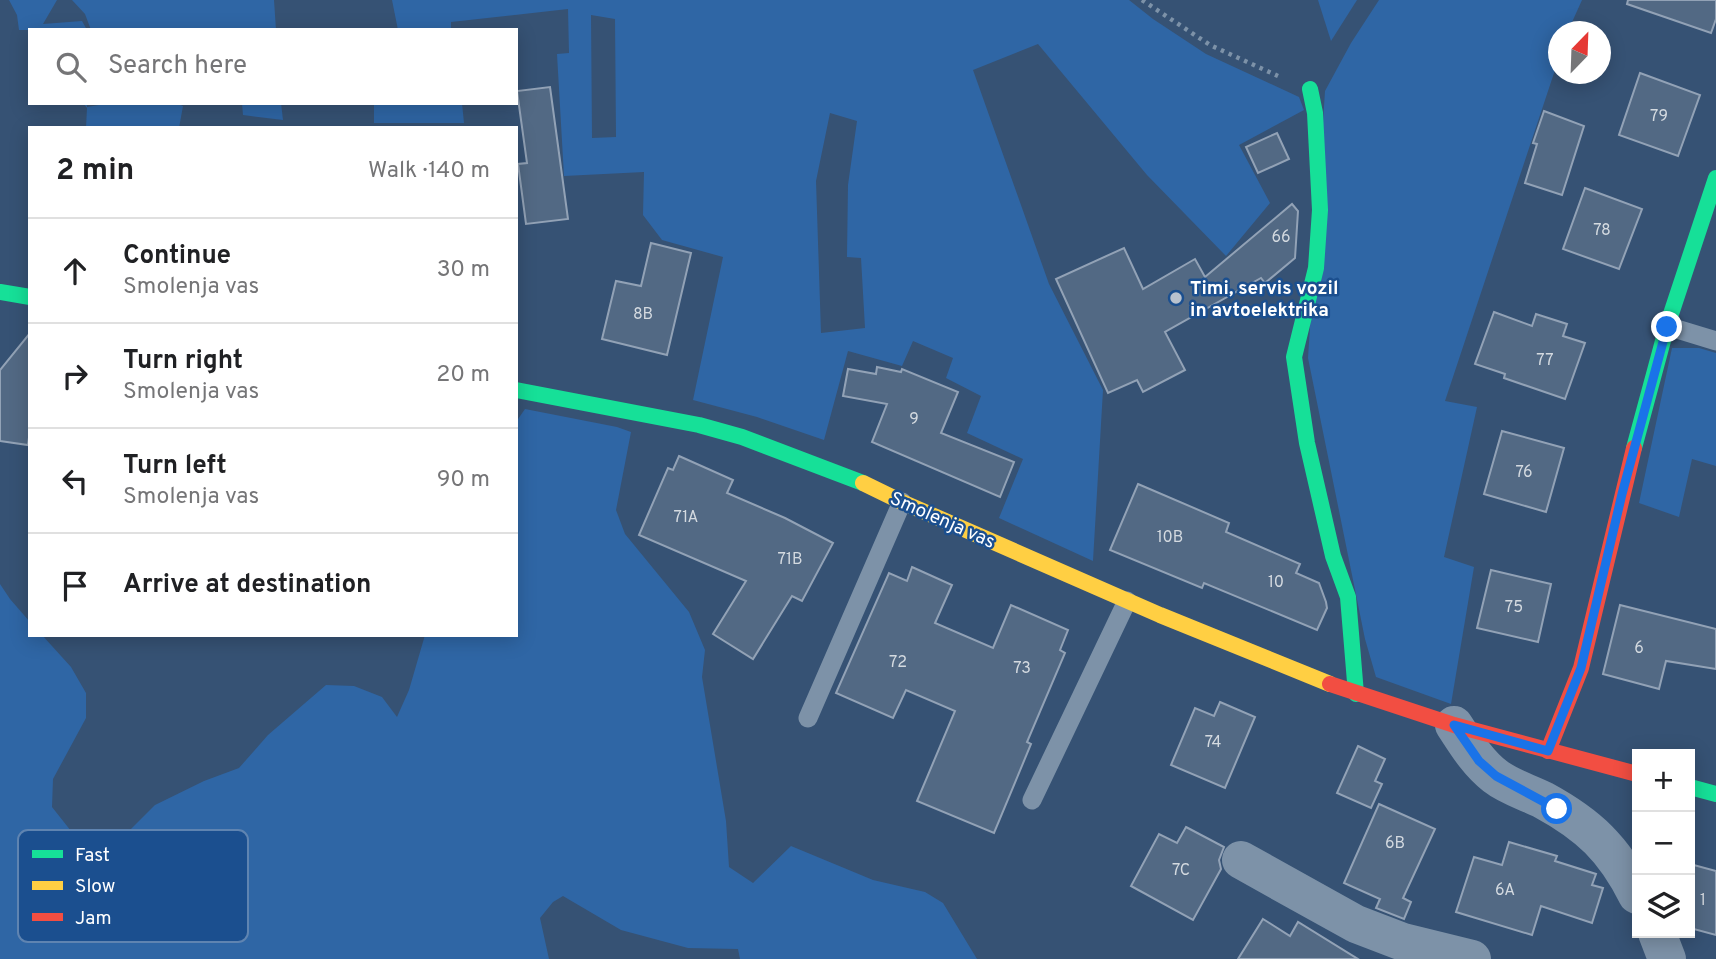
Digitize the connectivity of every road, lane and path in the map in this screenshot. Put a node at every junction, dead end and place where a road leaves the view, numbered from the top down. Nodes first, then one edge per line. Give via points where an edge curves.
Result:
1 (1142, 0) edge
2 (1310, 89) joint
3 (1716, 180) edge
4 (0, 292) edge
5 (28, 297) edge
6 (1667, 327) junction
7 (1716, 341) edge
8 (519, 395) edge
9 (902, 502) junction
10 (1127, 601) junction
11 (1356, 694) junction
12 (808, 718) dead end
13 (1454, 725) junction
14 (1548, 751) junction
15 (1632, 773) edge
16 (1695, 788) edge
17 (1716, 794) edge
18 (1032, 800) dead end
19 (1241, 860) dead end
20 (1632, 884) edge
21 (1659, 938) edge
22 (1472, 959) edge
23 (1667, 959) edge

1 - 2 path via 1210,45
2 - 11 main road via 1320,209 1316,268 1294,357 1307,443 1333,556 1348,597
3 - 6 main road
4 - 5 main road
6 - 7 lane
6 - 14 main road via 1581,668
8 - 9 main road, Smolenja vas via 699,425 742,437
9 - 10 main road, Smolenja vas
9 - 12 lane
10 - 11 main road, Smolenja vas
10 - 18 lane
11 - 13 main road, Smolenja vas
13 - 14 main road, Smolenja vas
13 - 20 street via 1479,761 1496,776 1577,820 1603,842
14 - 15 main road, Smolenja vas
16 - 17 main road
19 - 22 street via 1356,923 1403,942
21 - 23 street

